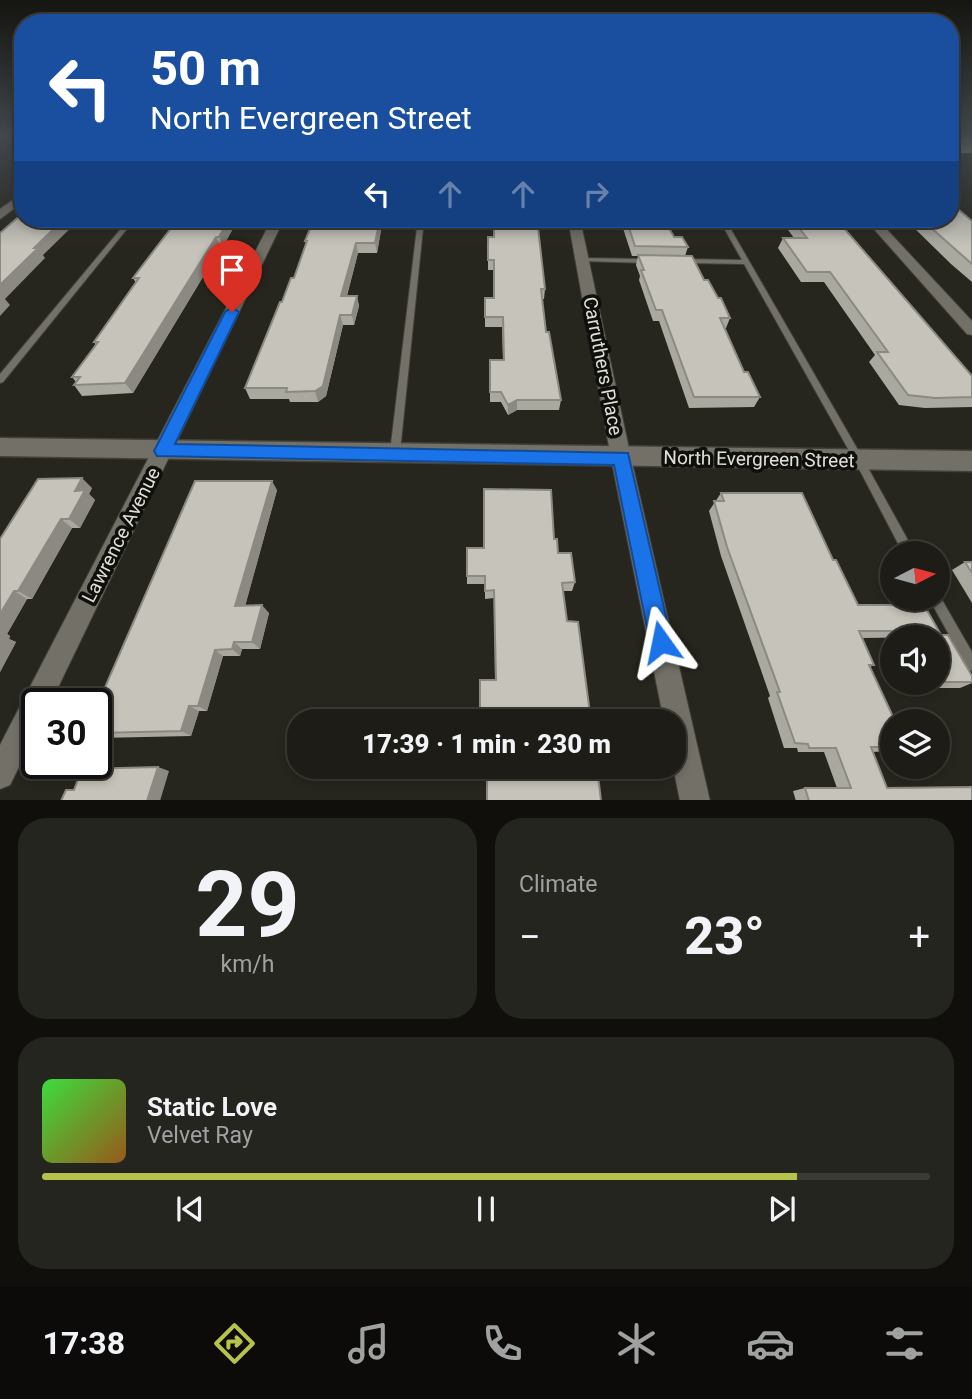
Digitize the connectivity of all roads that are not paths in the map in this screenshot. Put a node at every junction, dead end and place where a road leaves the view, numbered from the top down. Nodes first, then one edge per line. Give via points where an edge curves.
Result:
1 (14, 204) edge
2 (0, 215) edge
3 (125, 228) edge
4 (274, 228) edge
5 (420, 228) edge
6 (576, 228) edge
7 (727, 228) edge
8 (879, 228) edge
9 (582, 260) junction
10 (660, 261) edge
11 (673, 261) edge
12 (746, 262) junction
13 (972, 330) edge
14 (0, 380) edge
15 (0, 447) edge
16 (163, 451) junction
17 (395, 454) junction
18 (621, 458) junction
19 (859, 460) junction
20 (972, 461) edge
21 (903, 541) edge
22 (942, 611) edge
23 (972, 665) edge
24 (0, 775) edge
25 (695, 800) edge

1 - 2 street
3 - 14 lane
4 - 16 street, Lawrence Avenue
5 - 17 lane
6 - 9 street, Carruthers Place
7 - 12 lane
8 - 13 street
9 - 10 lane
9 - 18 street, Carruthers Place
11 - 12 lane
12 - 19 lane
15 - 16 street, North Evergreen Street
16 - 17 street, North Evergreen Street
16 - 24 street, Lawrence Avenue
17 - 18 street, North Evergreen Street
18 - 19 street, North Evergreen Street
18 - 25 street, Carruthers Place
19 - 20 street, North Evergreen Street
19 - 21 lane
22 - 23 lane

